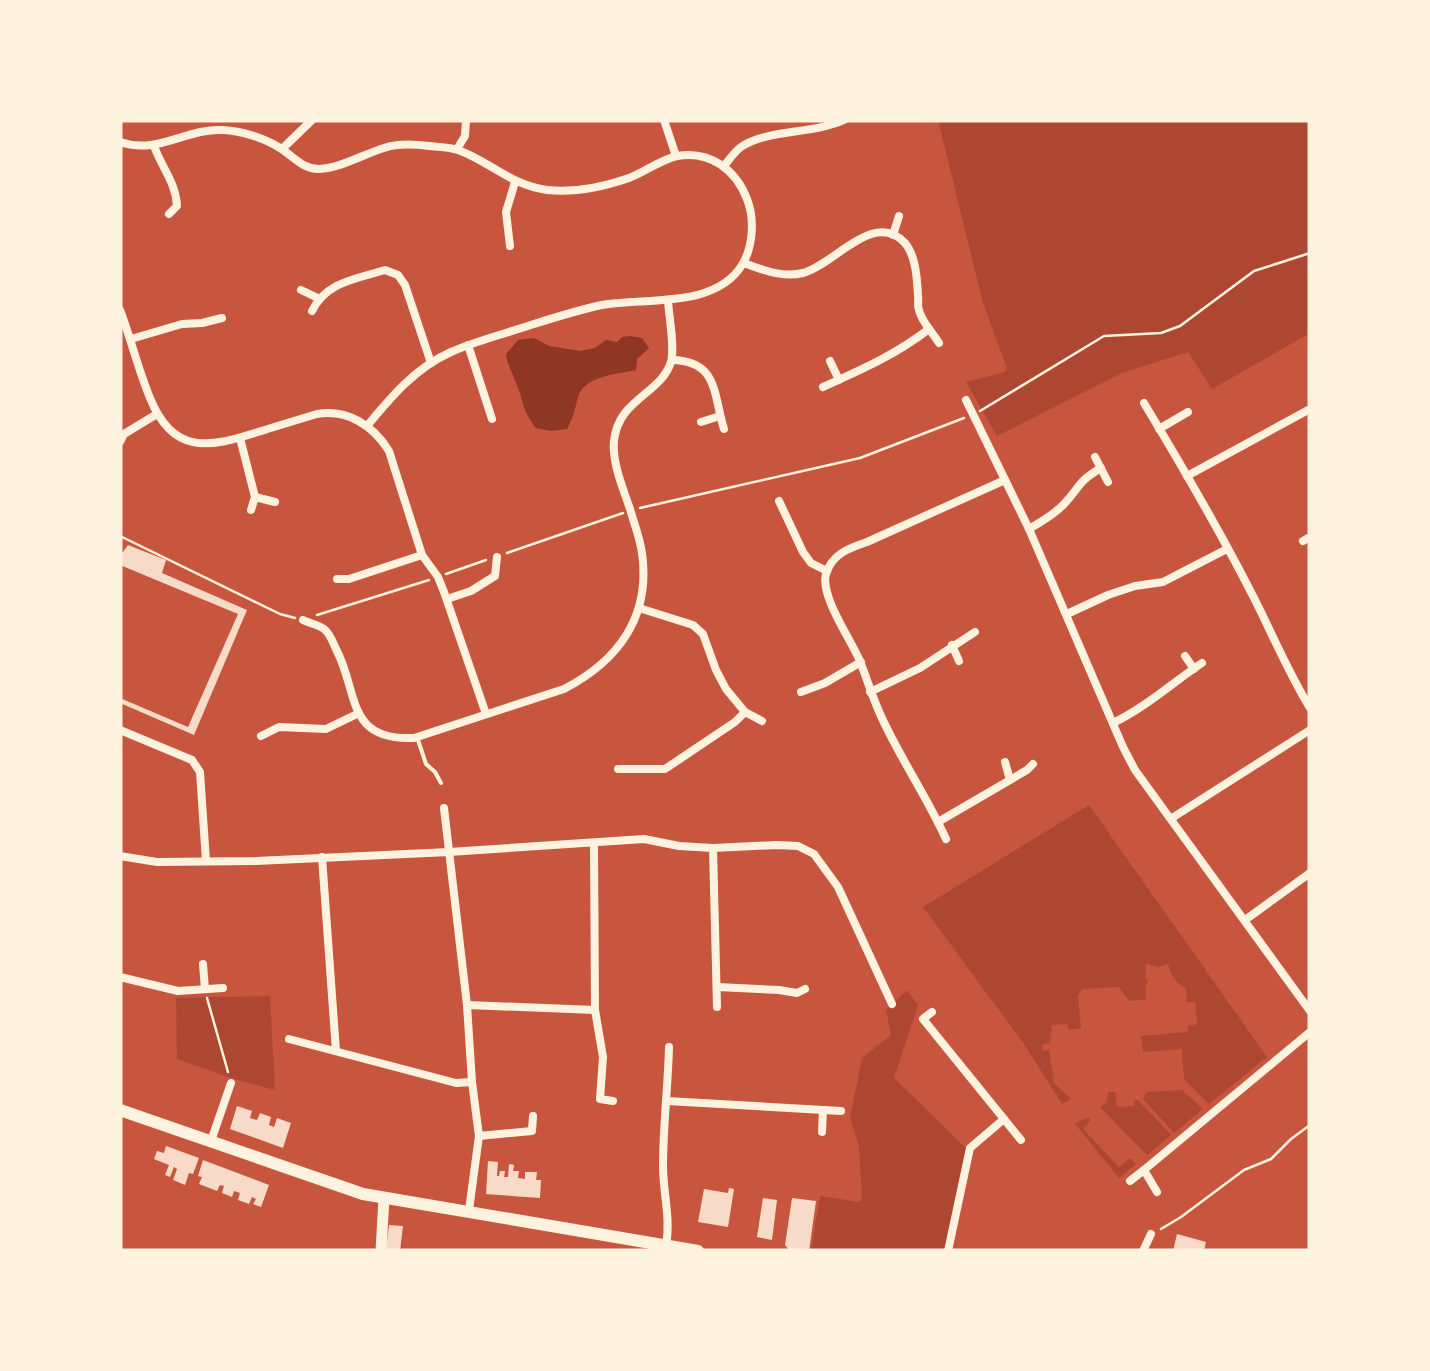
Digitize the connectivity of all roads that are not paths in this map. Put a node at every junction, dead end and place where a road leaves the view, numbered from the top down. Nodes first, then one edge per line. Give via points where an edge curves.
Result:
1 (312, 120) edge
2 (466, 120) edge
3 (664, 120) edge
4 (844, 120) edge
5 (221, 125) edge
6 (120, 142) edge
7 (154, 146) junction
8 (282, 149) junction
9 (456, 149) junction
10 (676, 156) junction
11 (724, 166) junction
12 (515, 182) junction
13 (177, 206) junction
14 (191, 207) dead end
15 (169, 214) dead end
16 (899, 216) dead end
17 (893, 235) junction
18 (510, 246) dead end
19 (744, 263) junction
20 (301, 290) dead end
21 (318, 298) junction
22 (668, 301) junction
23 (120, 310) edge
24 (312, 312) dead end
25 (222, 318) dead end
26 (202, 323) junction
27 (930, 328) junction
28 (206, 337) dead end
29 (131, 339) junction
30 (939, 343) dead end
31 (468, 345) junction
32 (672, 360) junction
33 (830, 361) dead end
34 (431, 363) junction
35 (838, 380) junction
36 (823, 387) dead end
37 (497, 392) dead end
38 (485, 395) junction
39 (966, 400) dead end
40 (1144, 403) dead end
41 (1310, 409) edge
42 (1188, 412) dead end
43 (157, 414) junction
44 (720, 416) junction
45 (492, 419) dead end
46 (701, 422) dead end
47 (366, 426) junction
48 (724, 429) dead end
49 (1159, 429) junction
50 (121, 435) edge
51 (240, 438) junction
52 (1095, 457) dead end
53 (1101, 468) junction
54 (1187, 476) junction
55 (1006, 480) junction
56 (1108, 482) dead end
57 (255, 497) junction
58 (778, 500) dead end
59 (275, 502) dead end
60 (251, 510) dead end
61 (1029, 529) junction
62 (1227, 549) junction
63 (422, 555) junction
64 (497, 556) dead end
65 (827, 571) junction
66 (357, 576) junction
67 (337, 579) dead end
68 (361, 588) dead end
69 (447, 599) junction
70 (639, 608) junction
71 (1067, 614) junction
72 (303, 620) dead end
73 (975, 632) dead end
74 (952, 645) junction
75 (1185, 656) dead end
76 (959, 661) dead end
77 (861, 662) junction
78 (1202, 664) dead end
79 (1194, 669) junction
80 (801, 692) dead end
81 (870, 692) junction
82 (1310, 708) edge
83 (744, 712) junction
84 (357, 714) junction
85 (486, 714) junction
86 (762, 721) dead end
87 (1113, 723) junction
88 (120, 730) edge
89 (1310, 730) edge
90 (262, 736) dead end
91 (417, 737) junction
92 (1005, 762) dead end
93 (1033, 764) dead end
94 (618, 768) dead end
95 (658, 769) junction
96 (1010, 780) junction
97 (659, 781) dead end
98 (440, 783) dead end
99 (444, 808) dead end
100 (1172, 818) junction
101 (938, 822) junction
102 (946, 839) dead end
103 (594, 843) junction
104 (713, 848) junction
105 (449, 852) junction
106 (120, 856) edge
107 (322, 857) junction
108 (206, 862) junction
109 (1310, 873) edge
110 (1245, 920) junction
111 (202, 964) dead end
112 (120, 977) edge
113 (717, 987) junction
114 (223, 988) dead end
115 (805, 989) dead end
116 (205, 990) junction
117 (467, 1004) junction
118 (892, 1004) dead end
119 (717, 1007) dead end
120 (595, 1010) junction
121 (1310, 1011) edge
122 (932, 1012) dead end
123 (1310, 1032) edge
124 (288, 1039) dead end
125 (669, 1047) dead end
126 (336, 1052) junction
127 (472, 1082) junction
128 (231, 1083) road end
129 (613, 1101) dead end
130 (667, 1101) junction
131 (120, 1110) edge
132 (823, 1110) junction
133 (841, 1111) dead end
134 (533, 1116) dead end
135 (1004, 1119) junction
136 (532, 1131) junction
137 (822, 1132) dead end
138 (479, 1136) junction
139 (1021, 1140) dead end
140 (211, 1141) junction
141 (531, 1142) dead end
142 (1144, 1170) junction
143 (1130, 1181) dead end
144 (1157, 1192) dead end
145 (384, 1198) junction
146 (469, 1210) junction
147 (1151, 1234) road end
148 (663, 1247) edge
149 (382, 1251) edge
150 (698, 1251) edge
151 (948, 1251) edge
152 (1143, 1251) edge

1 - 8 street
2 - 9 street
3 - 10 street
4 - 11 street via 741,147
5 - 7 street
5 - 8 street
6 - 7 street
7 - 13 street
8 - 9 street via 300,164 319,168 388,146
9 - 12 street
10 - 11 street
10 - 12 street via 591,188
11 - 19 street via 750,205 752,236
12 - 18 street via 506,212
13 - 14 street
13 - 15 street
16 - 17 street
17 - 19 street via 857,239 806,272 771,273
17 - 27 street via 912,256 918,311
19 - 22 street via 709,290
20 - 21 street
21 - 24 street
21 - 34 street via 385,270 398,275
22 - 31 street via 603,305
22 - 32 street
23 - 29 street
25 - 26 street
26 - 28 street
26 - 29 street
27 - 30 street
27 - 35 street via 904,349
29 - 43 street
31 - 34 street
31 - 38 street
32 - 44 street via 702,366
32 - 70 street via 664,376 632,403 614,444 642,550
33 - 35 street
34 - 47 street
35 - 36 street
37 - 38 street
38 - 45 street
39 - 55 street
40 - 49 street
41 - 54 street
42 - 49 street
43 - 50 street
43 - 51 street via 185,442
44 - 46 street
44 - 48 street
47 - 51 street via 332,412
47 - 63 street via 389,451
49 - 54 street
51 - 57 street
52 - 53 street
53 - 56 street
53 - 61 street
54 - 62 street
55 - 61 street
55 - 65 street via 846,550
57 - 59 street
57 - 60 street
58 - 65 street via 802,552
61 - 71 street
62 - 71 street via 1164,582 1122,590
62 - 82 street
63 - 66 street
63 - 69 street
64 - 69 street via 495,576
65 - 77 street via 830,600
66 - 67 street
66 - 68 street
69 - 85 street
70 - 83 street via 703,634 726,690
70 - 85 street via 620,645 586,677
71 - 87 street
72 - 84 street via 326,630 344,664
73 - 74 street
74 - 76 street
74 - 81 street
75 - 79 street
77 - 80 street
77 - 81 street
78 - 79 street
79 - 87 street
81 - 101 street
83 - 86 street
83 - 95 street
84 - 90 street via 326,730 277,722
84 - 91 street via 383,734
85 - 91 street
87 - 100 street via 1135,770
88 - 108 street via 192,760 200,772
89 - 100 street
91 - 98 lane
92 - 96 street
93 - 96 street
94 - 95 street
95 - 97 street
96 - 101 street
99 - 105 street
100 - 110 street
101 - 102 street
103 - 104 street via 644,839
103 - 105 street
103 - 120 street
104 - 113 street
104 - 118 street via 798,846 814,854 838,887
105 - 107 street
105 - 117 street
106 - 108 street
107 - 108 street
107 - 126 street
109 - 110 street
110 - 121 street
111 - 116 street
112 - 116 street via 178,991
113 - 115 street
113 - 119 street
114 - 116 street
117 - 120 street
117 - 127 street
120 - 129 street via 600,1099
122 - 135 street via 919,1022
123 - 142 street
124 - 126 street
125 - 130 street
126 - 127 street
127 - 138 street
128 - 140 street
130 - 132 street
130 - 148 street via 669,1227
131 - 140 main road
132 - 133 street
132 - 137 street
134 - 136 street
135 - 139 street
135 - 151 street via 970,1148
136 - 138 street
136 - 141 street
138 - 146 street
140 - 145 main road
142 - 143 street
142 - 144 street
145 - 146 main road
145 - 149 main road
146 - 148 main road
147 - 152 street
148 - 150 main road

